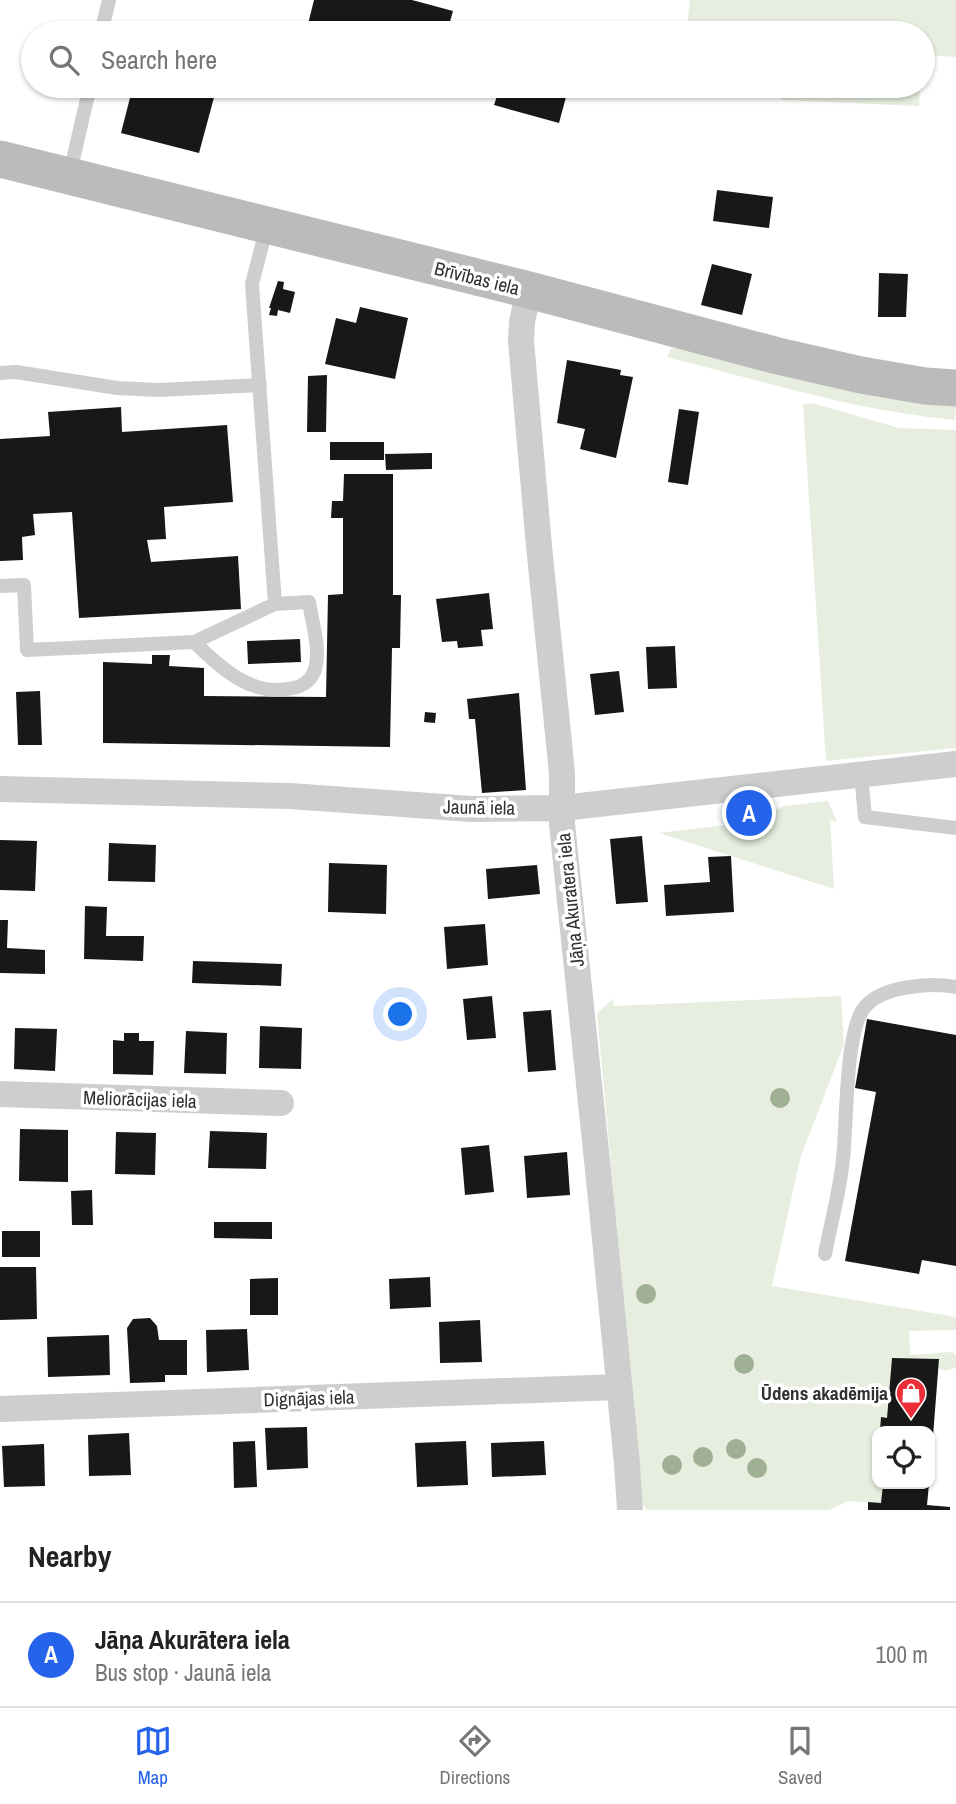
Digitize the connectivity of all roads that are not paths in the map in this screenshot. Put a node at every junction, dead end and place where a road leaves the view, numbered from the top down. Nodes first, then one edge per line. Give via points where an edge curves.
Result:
1 (109, 0) edge
2 (105, 21) edge
3 (87, 98) edge
4 (0, 159) edge
5 (69, 178) junction
6 (267, 226) junction
7 (529, 290) junction
8 (0, 373) edge
9 (260, 385) junction
10 (956, 388) edge
11 (0, 586) edge
12 (275, 604) junction
13 (194, 642) junction
14 (956, 764) edge
15 (861, 774) junction
16 (0, 789) edge
17 (562, 807) junction
18 (956, 828) edge
19 (956, 987) edge
20 (0, 1094) edge
21 (281, 1103) dead end
22 (825, 1254) dead end
23 (618, 1387) junction
24 (0, 1409) edge
25 (630, 1510) edge

1 - 2 lane
3 - 5 lane
4 - 5 main road, Brīvības iela
5 - 6 main road, Brīvības iela
6 - 7 main road, Brīvības iela
6 - 9 lane via 252,284
7 - 10 main road, Brīvības iela via 778,356 899,382
7 - 17 street, Jāņa Akuratera iela via 521,341
8 - 9 lane via 158,390
9 - 12 lane
11 - 13 lane via 24,585 27,650
12 - 13 lane
12 - 13 lane via 309,602 316,659 311,679 302,686 276,690 242,681
14 - 15 street, Jaunā iela
15 - 17 street, Jaunā iela
15 - 18 lane via 865,817
16 - 17 street, Jaunā iela via 290,796 472,809
17 - 23 street, Jāņa Akuratera iela
19 - 22 lane via 895,990 880,994 862,1011 850,1059 843,1162
20 - 21 street, Meliorācijas iela
23 - 24 street, Dignājas iela
23 - 25 street, Jāņa Akuratera iela

